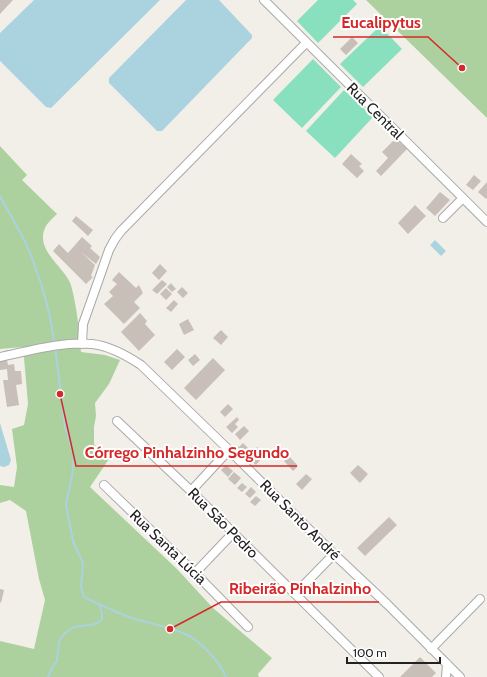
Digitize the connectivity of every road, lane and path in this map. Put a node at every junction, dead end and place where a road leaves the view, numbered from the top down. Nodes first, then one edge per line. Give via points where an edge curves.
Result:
1 (264, 0) edge
2 (306, 43) junction
3 (463, 198) junction
4 (443, 218) dead end
5 (487, 222) edge
6 (82, 344) junction
7 (0, 357) edge
8 (117, 421) dead end
9 (229, 450) junction
10 (104, 485) dead end
11 (191, 491) junction
12 (233, 533) junction
13 (334, 554) junction
14 (195, 573) junction
15 (295, 594) junction
16 (480, 599) dead end
17 (248, 627) dead end
18 (431, 649) junction
19 (447, 664) junction
20 (379, 677) edge
21 (446, 677) edge
22 (460, 677) edge

1 - 2 street, Rua Central
2 - 3 street, Rua Central
2 - 6 street via 115,239 88,310
3 - 4 street
3 - 5 street, Rua Central
6 - 7 street, Rua Santo André
6 - 9 street, Rua Santo André via 117,351 141,365
8 - 11 street, Rua São Pedro
9 - 11 street
9 - 13 street, Rua Santo André
10 - 14 street, Rua Santa Lúcia
11 - 12 street, Rua São Pedro
12 - 14 street
12 - 15 street, Rua São Pedro
13 - 15 street
13 - 18 street, Rua Santo André
14 - 17 street, Rua Santa Lúcia
15 - 20 street, Rua São Pedro
16 - 18 street
18 - 19 street, Rua Santo André
19 - 21 street
19 - 22 street, Rua Santo André

